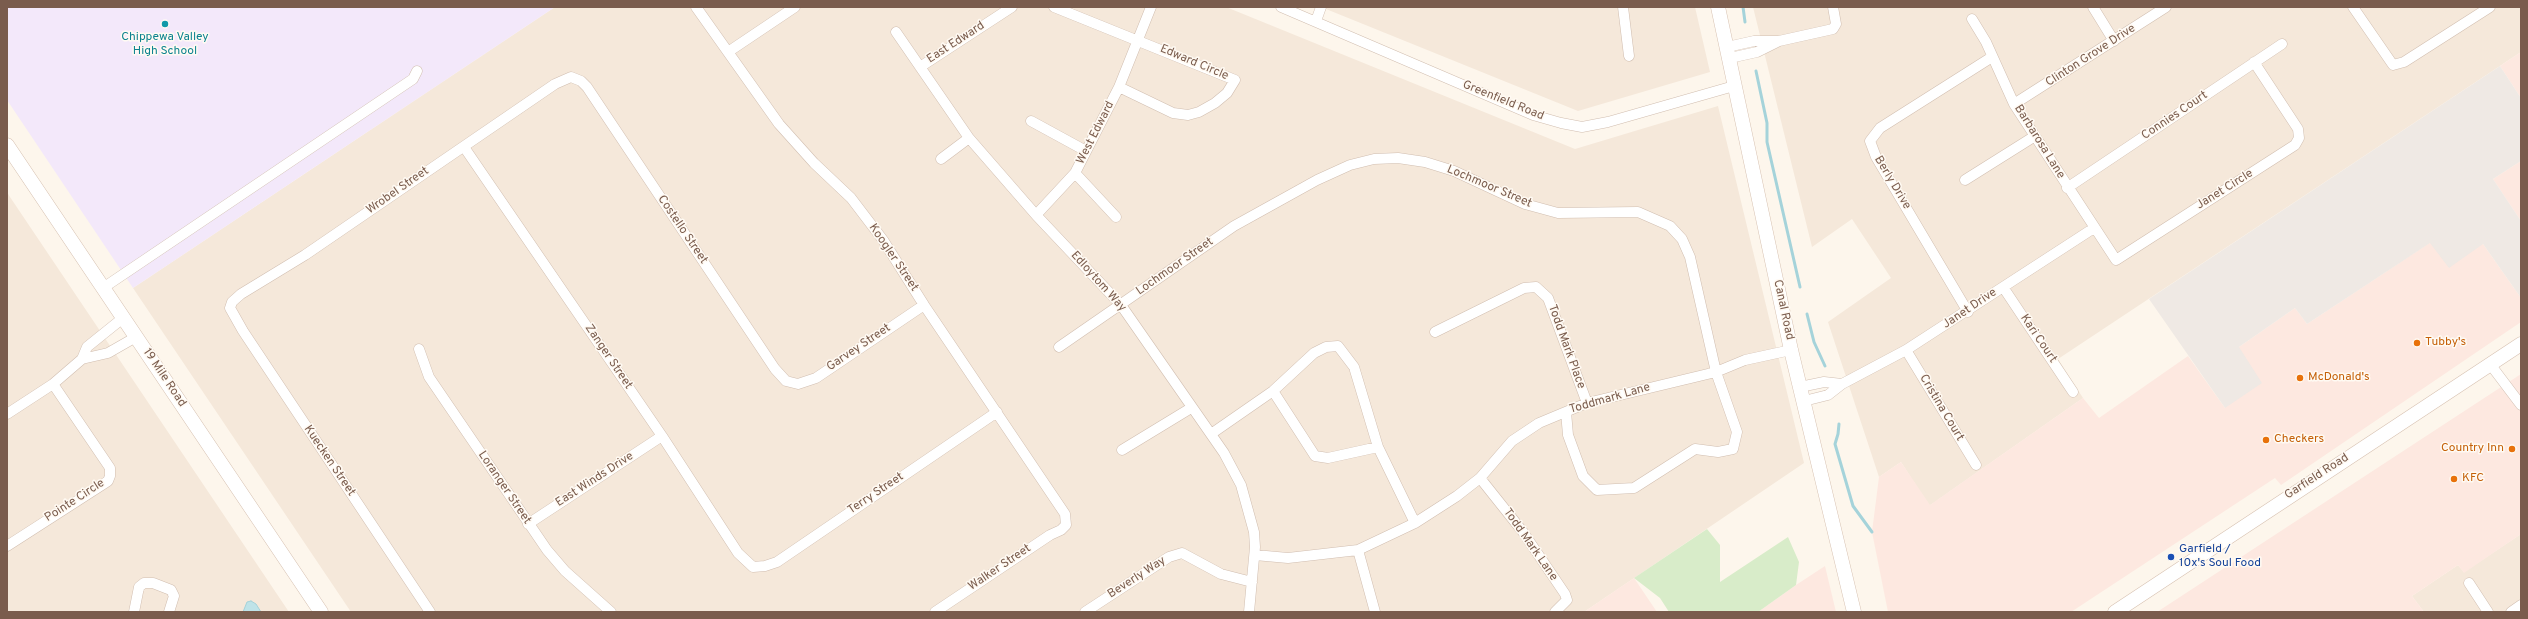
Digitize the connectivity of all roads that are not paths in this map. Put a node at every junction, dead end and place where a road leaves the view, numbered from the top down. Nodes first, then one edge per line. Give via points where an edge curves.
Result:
1 (696, 7) edge
2 (795, 7) edge
3 (1012, 7) edge
4 (1054, 7) edge
5 (1151, 7) edge
6 (1281, 7) edge
7 (1321, 7) edge
8 (1623, 7) edge
9 (1718, 7) edge
10 (1832, 7) edge
11 (2092, 7) edge
12 (2166, 7) edge
13 (2353, 7) edge
14 (2490, 7) edge
15 (1972, 19) dead end
16 (1316, 21) junction
17 (896, 32) dead end
18 (1138, 40) junction
19 (1779, 41) junction
20 (2114, 41) junction
21 (2282, 44) dead end
22 (728, 52) junction
23 (1729, 52) junction
24 (1629, 56) dead end
25 (1992, 57) junction
26 (2254, 62) junction
27 (920, 67) junction
28 (417, 71) dead end
29 (571, 77) joint
30 (1734, 86) junction
31 (1120, 87) junction
32 (2014, 104) junction
33 (1031, 121) dead end
34 (2035, 136) junction
35 (969, 138) junction
36 (7, 145) edge
37 (464, 146) junction
38 (1086, 151) junction
39 (941, 159) dead end
40 (1075, 173) junction
41 (1965, 180) dead end
42 (2068, 188) junction
43 (1036, 215) junction
44 (1116, 217) dead end
45 (2094, 228) junction
46 (2116, 260) joint
47 (2003, 287) junction
48 (103, 288) junction
49 (924, 304) junction
50 (1121, 305) junction
51 (230, 308) joint
52 (1968, 312) junction
53 (123, 318) junction
54 (1435, 332) dead end
55 (136, 337) junction
56 (2521, 344) edge
57 (1059, 347) dead end
58 (419, 349) dead end
59 (1791, 350) junction
60 (1906, 350) junction
61 (82, 359) junction
62 (2490, 364) junction
63 (1716, 372) junction
64 (53, 384) junction
65 (792, 384) joint
66 (1273, 391) junction
67 (2073, 392) dead end
68 (1802, 394) junction
69 (1586, 403) junction
70 (2521, 405) edge
71 (1191, 408) junction
72 (997, 412) junction
73 (1566, 412) junction
74 (7, 414) edge
75 (1211, 434) junction
76 (662, 436) junction
77 (1378, 447) junction
78 (1122, 450) dead end
79 (1976, 465) dead end
80 (1480, 478) junction
81 (1414, 523) junction
82 (528, 524) junction
83 (1066, 525) joint
84 (7, 546) edge
85 (1358, 550) junction
86 (1255, 555) junction
87 (753, 567) joint
88 (1252, 582) junction
89 (2468, 583) dead end
90 (2521, 605) edge
91 (134, 612) edge
92 (169, 612) edge
93 (321, 612) edge
94 (430, 612) edge
95 (611, 612) edge
96 (935, 612) edge
97 (1085, 612) edge
98 (1249, 612) edge
99 (1375, 612) edge
100 (1555, 612) edge
101 (1854, 612) edge
102 (2115, 612) edge
103 (2488, 612) edge
104 (2511, 612) edge

1 - 22 street, Koogler Street
2 - 22 street
3 - 27 street, East Edward
4 - 18 street
5 - 18 street, West Edward
6 - 16 street, Greenfield Road
7 - 16 street
8 - 24 street
9 - 23 street, Canal Road
10 - 19 street via 1836,24 1833,29
11 - 20 street
12 - 20 street, Clinton Grove Drive
13 - 14 street via 2393,65 2404,62
15 - 25 street, Barbarosa Lane
16 - 30 street, Greenfield Road via 1533,115 1561,123 1582,126 1608,122
17 - 27 street, Edloytom Way
18 - 31 street, West Edward
18 - 31 street, Edward Circle via 1235,80 1227,93 1215,103 1188,115 1173,113
19 - 23 street via 1754,41
19 - 23 street via 1757,52
20 - 32 street, Clinton Grove Drive
21 - 26 street, Connies Court
22 - 49 street, Koogler Street via 797,146 851,198 865,216
23 - 30 street, Canal Road
25 - 32 street, Barbarosa Lane
25 - 52 street, Berly Drive via 1880,128 1870,141 1876,157
26 - 42 street, Connies Court
26 - 46 street, Janet Circle via 2298,129 2299,138 2295,145
27 - 35 street, Edloytom Way
28 - 48 street via 413,79
29 - 37 street, Wrobel Street via 555,84
29 - 65 street, Costello Street via 587,87 775,369
30 - 59 street, Canal Road
31 - 38 street, West Edward
32 - 34 street, Barbarosa Lane
33 - 38 street
34 - 41 street
34 - 42 street, Barbarosa Lane
35 - 39 street
35 - 43 street, Edloytom Way
36 - 48 street, 19 Mile Road
37 - 51 street, Wrobel Street via 305,255 241,294 232,302
37 - 76 street, Zanger Street
38 - 40 street, West Edward
40 - 43 street, West Edward
40 - 44 street
42 - 45 street, Barbarosa Lane
43 - 50 street, Edloytom Way
45 - 46 street, Barbarosa Lane
45 - 47 street, Janet Drive
47 - 52 street, Janet Drive
47 - 67 street, Kari Court
48 - 53 street, 19 Mile Road
49 - 65 street, Garvey Street via 816,378
49 - 72 street, Koogler Street
50 - 57 street, Lochmoor Street
50 - 63 street, Lochmoor Street via 1234,226 1317,180 1350,165 1374,159 1398,158 1454,171 1525,204 1558,213 1638,212 1670,226 1682,239 1690,256
50 - 71 street, Edloytom Way
51 - 94 street, Kuecken Street via 255,351
52 - 60 street, Janet Drive
53 - 55 street, 19 Mile Road
53 - 61 street via 87,347
54 - 69 street, Todd Mark Place via 1524,288 1536,287 1548,298
55 - 61 street via 108,354
55 - 93 street, 19 Mile Road
56 - 62 street, Garfield Road
58 - 82 street, Loranger Street via 429,376
59 - 63 street, Toddmark Lane via 1745,360
59 - 68 street, Canal Road
60 - 68 street, Janet Drive via 1842,384 1828,395
60 - 79 street, Cristina Court
61 - 64 street
62 - 70 street
62 - 102 street, Garfield Road
63 - 69 street, Toddmark Lane
63 - 73 street via 1737,432 1733,449 1718,452 1695,449 1634,488 1597,490 1583,476 1568,435
64 - 74 street
64 - 84 street, Pointe Circle via 110,468 110,476 108,481
66 - 75 street
66 - 77 street via 1316,456 1328,458
66 - 77 street via 1314,354 1326,347 1338,346 1354,367
68 - 101 street, Canal Road
69 - 73 street, Toddmark Lane
71 - 75 street, Edloytom Way
71 - 78 street
72 - 83 street, Koogler Street via 1061,507
72 - 87 street, Terry Street via 777,562
73 - 80 street, Toddmark Lane via 1539,423 1512,441
75 - 86 street, Edloytom Way via 1235,472 1245,495 1254,532
76 - 82 street, East Winds Drive
76 - 87 street, Zanger Street via 738,553
77 - 81 street
80 - 81 street, Toddmark Lane
80 - 100 street, Todd Mark Lane via 1523,532 1565,594 1567,600
81 - 85 street
82 - 95 street, Loranger Street via 555,561
83 - 96 street, Walker Street
85 - 86 street via 1288,558
85 - 99 street
86 - 88 street, Edloytom Way
88 - 97 street, Beverly Way via 1221,574 1182,553 1169,557
88 - 98 street
89 - 103 street
90 - 104 street
91 - 92 street via 139,587 148,583 171,590 174,596

